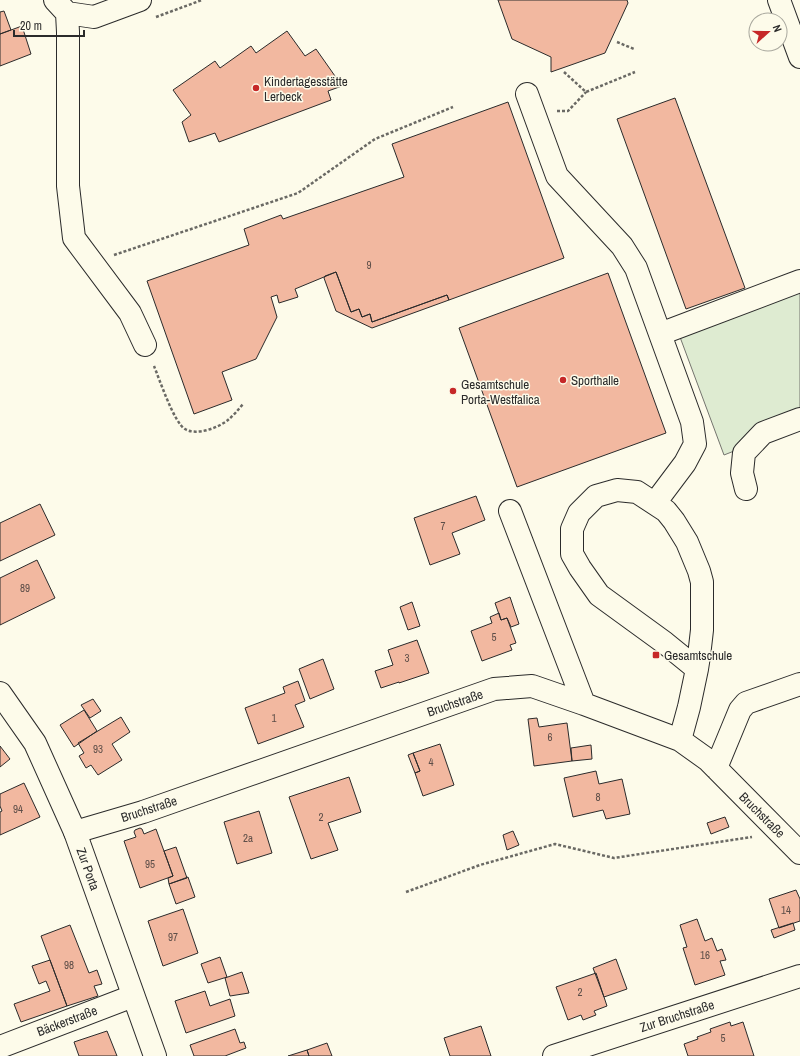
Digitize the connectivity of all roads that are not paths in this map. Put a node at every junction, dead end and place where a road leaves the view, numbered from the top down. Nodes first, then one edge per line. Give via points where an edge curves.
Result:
1 (140, 0) edge
2 (779, 0) edge
3 (61, 6) edge
4 (800, 57) edge
5 (527, 94) dead end
6 (800, 281) edge
7 (660, 334) junction
8 (145, 345) road end
9 (800, 419) edge
10 (746, 489) dead end
11 (655, 504) junction
12 (510, 511) dead end
13 (697, 669) junction
14 (800, 684) edge
15 (0, 693) edge
16 (584, 704) junction
17 (680, 740) junction
18 (716, 768) junction
19 (75, 832) junction
20 (800, 853) edge
21 (800, 976) edge
22 (133, 996) junction
23 (0, 1047) edge
24 (155, 1056) edge
25 (554, 1056) edge

1 - 3 street via 94,17
2 - 4 street
3 - 8 street via 68,32 68,186 74,238 130,313
5 - 7 street via 557,176 622,246 636,268
6 - 7 street
7 - 11 street via 692,422 695,444 685,464
9 - 10 street via 763,433 744,453 742,473
11 - 13 street via 666,511 688,542 702,582 702,630
11 - 13 street via 637,492 618,490 596,496 580,513 572,529 572,554 599,595
12 - 16 street
13 - 17 street
14 - 18 street via 746,703 740,710
15 - 19 street, Zur Porta via 35,743
16 - 17 street, Bruchstraße
16 - 19 street, Bruchstraße via 532,686 494,689 143,812
17 - 18 street, Bruchstraße
18 - 20 street, Bruchstraße
19 - 22 street, Zur Porta
21 - 25 street, Zur Bruchstraße
22 - 23 street, Bäckerstraße
22 - 24 street, Zur Porta

